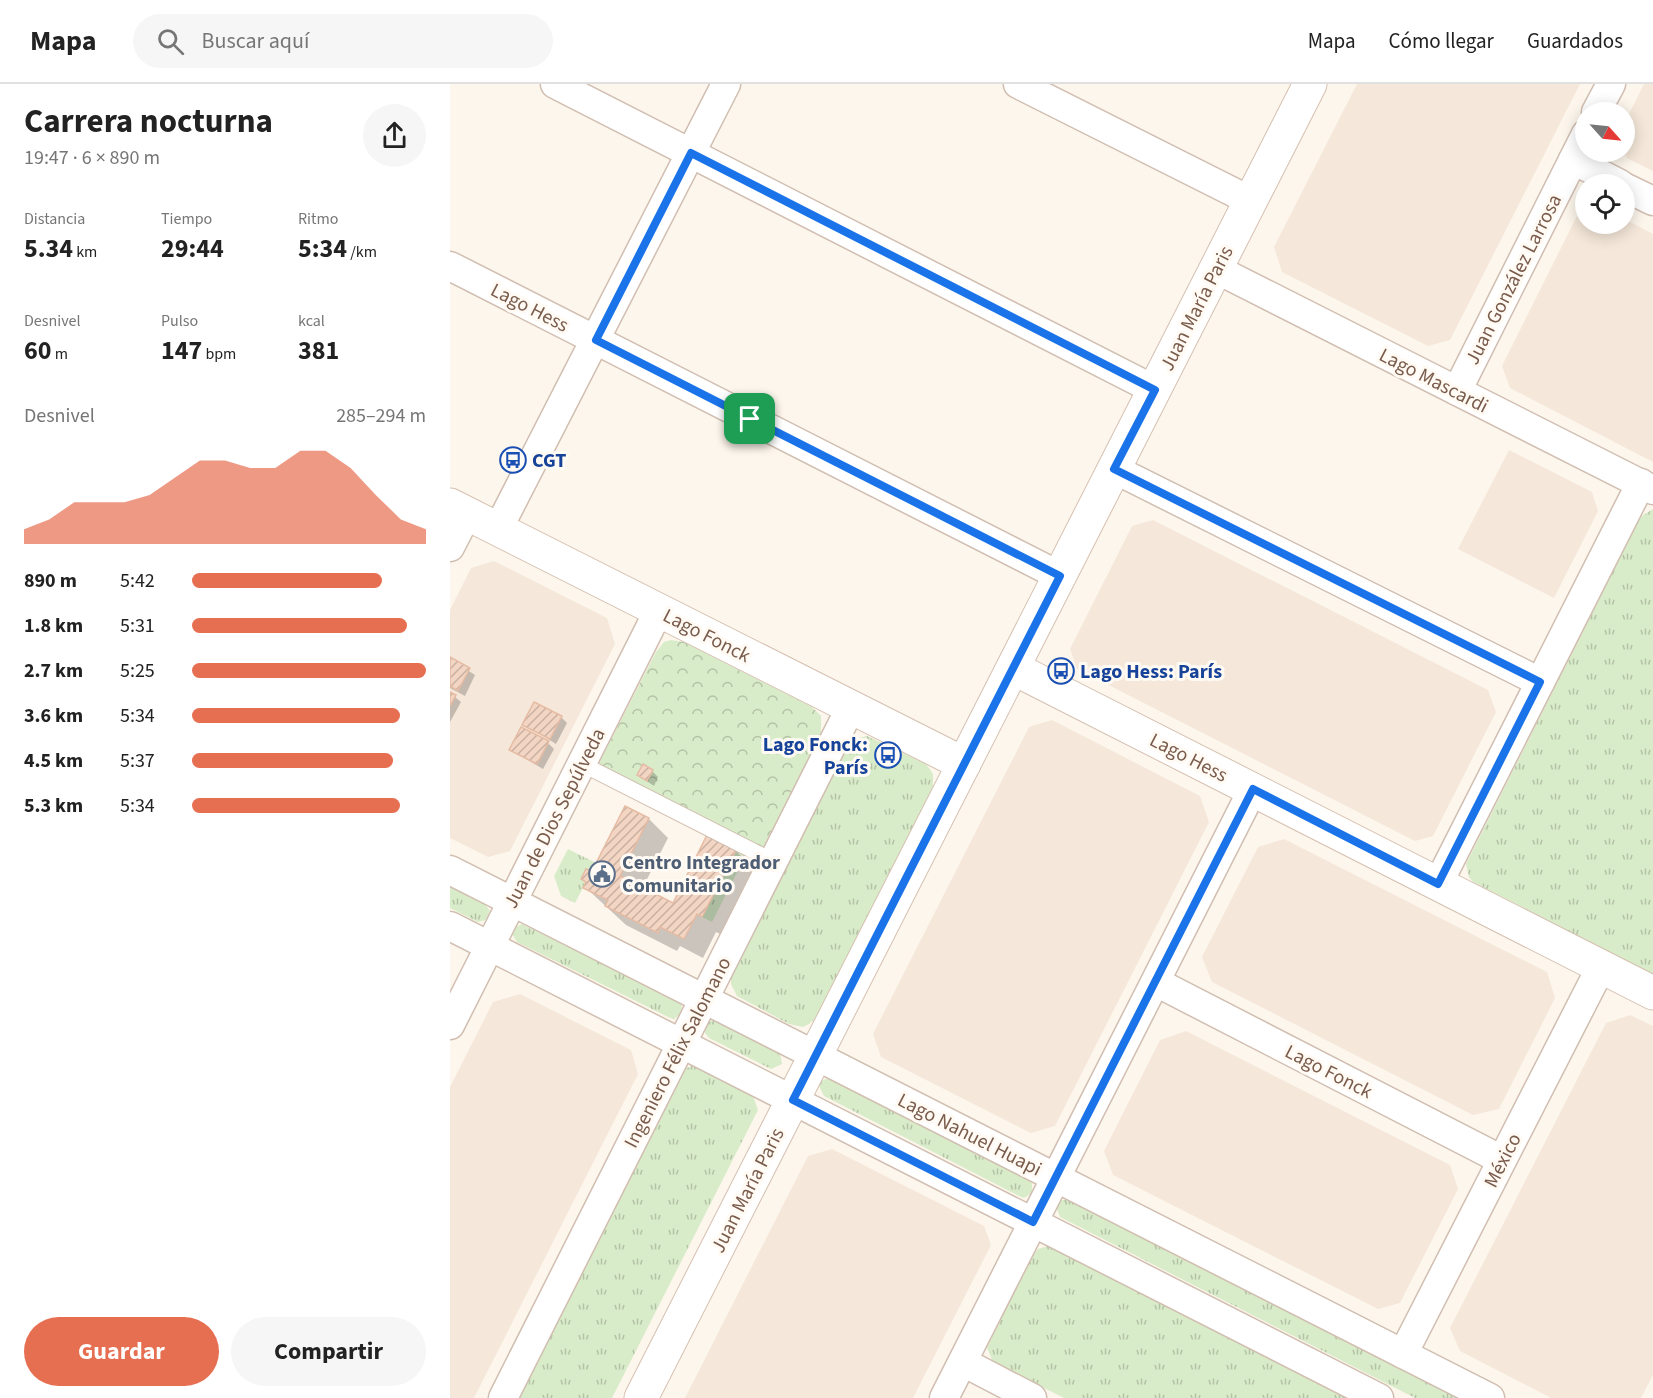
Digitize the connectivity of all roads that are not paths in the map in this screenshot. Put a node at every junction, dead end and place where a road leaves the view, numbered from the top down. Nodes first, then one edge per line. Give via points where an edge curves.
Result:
1 (555, 84) edge
2 (726, 84) edge
3 (1018, 84) edge
4 (1310, 84) edge
5 (1611, 84) edge
6 (1601, 102) edge
7 (691, 153) junction
8 (1575, 154) edge
9 (1572, 160) junction
10 (1600, 174) edge
11 (1635, 192) edge
12 (1251, 201) junction
13 (1653, 201) edge
14 (450, 266) edge
15 (1216, 269) junction
16 (596, 340) junction
17 (1155, 390) junction
18 (1457, 391) junction
19 (1114, 469) junction
20 (1647, 487) edge
21 (459, 510) edge
22 (498, 529) junction
23 (450, 548) edge
24 (1060, 576) junction
25 (659, 610) junction
26 (1013, 668) junction
27 (1540, 682) junction
28 (851, 707) junction
29 (582, 764) junction
30 (964, 764) junction
31 (1253, 789) junction
32 (773, 861) junction
33 (450, 870) edge
34 (1438, 884) junction
35 (512, 901) junction
36 (450, 926) edge
37 (490, 946) junction
38 (1601, 967) junction
39 (1156, 982) junction
40 (1653, 993) edge
41 (704, 999) junction
42 (450, 1025) edge
43 (681, 1044) junction
44 (815, 1055) junction
45 (793, 1100) junction
46 (1502, 1160) junction
47 (1056, 1178) junction
48 (1033, 1222) junction
49 (1403, 1354) junction
50 (963, 1362) junction
51 (504, 1398) edge
52 (641, 1398) edge
53 (945, 1398) edge
54 (1032, 1398) edge
55 (1379, 1398) edge
56 (1490, 1398) edge

1 - 7 street
2 - 7 street
3 - 12 street
4 - 12 street, Juan María Paris
5 - 6 street
7 - 16 street
7 - 17 street
8 - 9 street, Juan González Larrosa
9 - 10 street
9 - 18 street, Juan González Larrosa
11 - 13 street
12 - 15 street, Juan María Paris
14 - 16 street, Lago Hess
15 - 17 street, Juan María Paris
15 - 18 street, Lago Mascardi
16 - 22 street
16 - 24 street, Lago Hess
17 - 19 street, Juan María Paris
18 - 20 street, Lago Mascardi
19 - 24 street, Juan María Paris
19 - 27 street
20 - 27 street
21 - 22 street, Lago Fonck
21 - 23 street
22 - 25 street, Lago Fonck
24 - 26 street, Juan María Paris
25 - 28 street, Lago Fonck
25 - 29 street, Juan de Dios Sepúlveda
26 - 30 street, Juan María Paris
26 - 31 street, Lago Hess
27 - 34 street
28 - 30 street, Lago Fonck
28 - 32 street, Ingeniero Félix Salomano
29 - 32 lane
29 - 35 street, Juan de Dios Sepúlveda
30 - 44 street, Juan María Paris
31 - 34 street, Lago Hess
31 - 39 street
32 - 41 street, Ingeniero Félix Salomano
33 - 35 street, Lago Nahuel Huapi
34 - 38 street, Lago Hess
35 - 37 street, Juan de Dios Sepúlveda
35 - 41 street, Lago Nahuel Huapi
36 - 37 street
37 - 42 street, Juan de Dios Sepúlveda
37 - 43 street
38 - 40 street, Lago Hess
38 - 46 street, México
39 - 46 street, Lago Fonck
39 - 47 street
41 - 43 street, Ingeniero Félix Salomano
41 - 44 street, Lago Nahuel Huapi
43 - 45 street
43 - 51 street, Ingeniero Félix Salomano
44 - 45 street, Juan María Paris
44 - 47 street, Lago Nahuel Huapi
45 - 48 street
45 - 52 street, Juan María Paris
46 - 49 street, México
47 - 48 street
47 - 49 street, Lago Nahuel Huapi
48 - 50 street
48 - 55 street
49 - 56 street, Lago Nahuel Huapi
50 - 53 street
50 - 54 street

